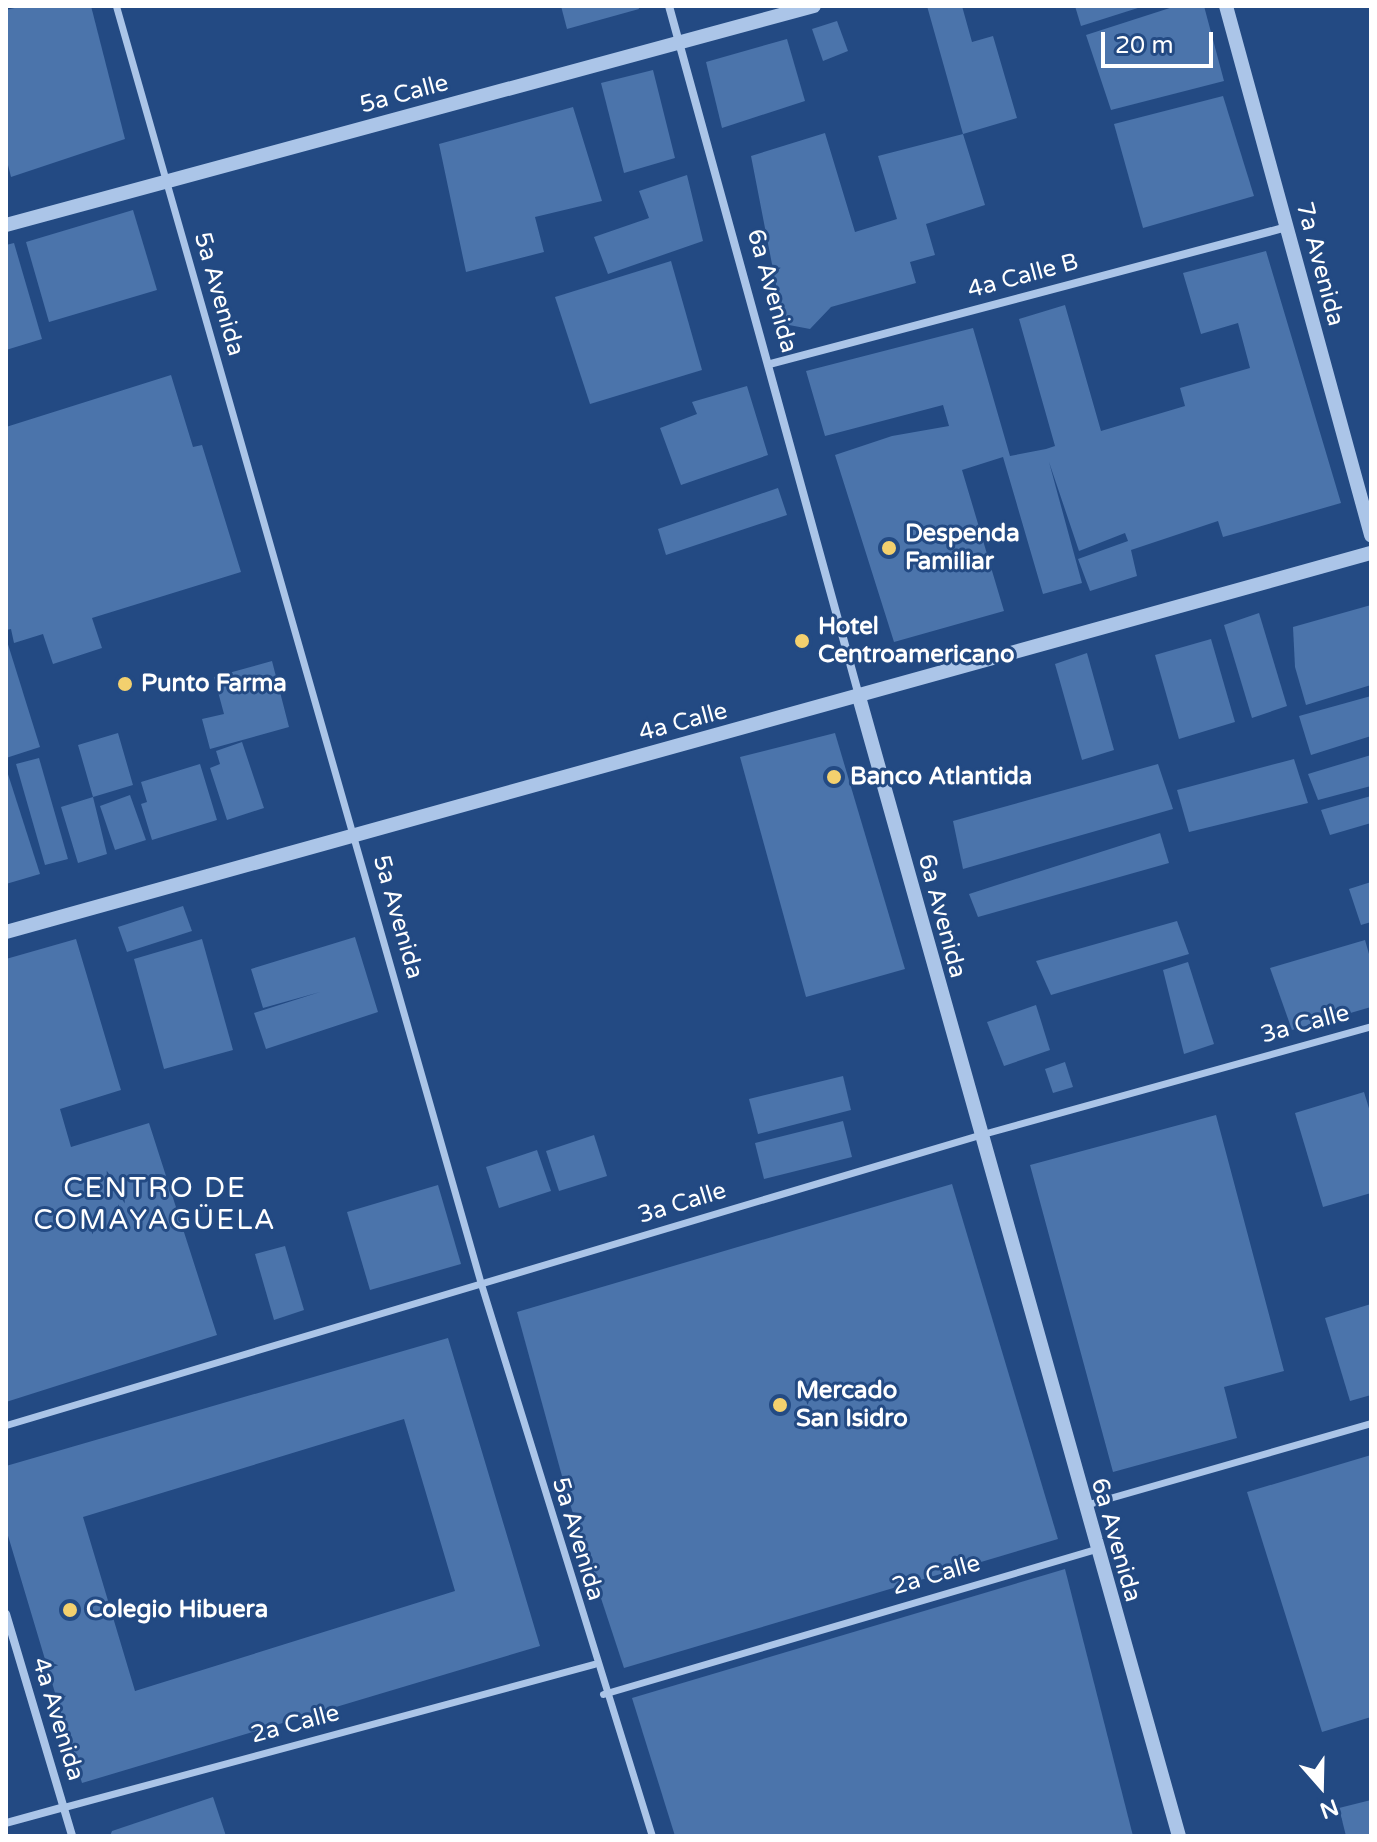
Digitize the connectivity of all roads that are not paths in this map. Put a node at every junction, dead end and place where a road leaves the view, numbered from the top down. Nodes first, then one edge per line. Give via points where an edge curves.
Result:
1 (116, 6) edge
2 (669, 6) edge
3 (814, 6) edge
4 (1226, 6) edge
5 (679, 42) junction
6 (166, 181) junction
7 (6, 225) edge
8 (1287, 227) junction
9 (770, 364) junction
10 (1371, 535) edge
11 (1371, 553) edge
12 (859, 697) junction
13 (354, 835) junction
14 (6, 932) edge
15 (1371, 1026) edge
16 (979, 1135) junction
17 (481, 1284) junction
18 (1371, 1423) edge
19 (6, 1425) edge
20 (1083, 1506) junction
21 (1096, 1549) junction
22 (6, 1614) edge
23 (594, 1664) junction
24 (603, 1694) junction
25 (64, 1807) junction
26 (6, 1823) edge
27 (72, 1836) edge
28 (652, 1836) edge
29 (1179, 1836) edge

1 - 6 street, 5a Avenida
2 - 5 street, 6a Avenida
3 - 5 street, 5a Calle
4 - 8 street, 7a Avenida
5 - 6 street, 5a Calle
5 - 9 street, 6a Avenida
6 - 7 street, 5a Calle
6 - 13 street, 5a Avenida
8 - 9 street, 4a Calle B
8 - 10 street, 7a Avenida
9 - 12 street, 6a Avenida
11 - 12 street, 4a Calle
12 - 13 street, 4a Calle
12 - 16 street, 6a Avenida
13 - 14 street, 4a Calle
13 - 17 street, 5a Avenida
15 - 16 street, 3a Calle
16 - 17 street, 3a Calle
16 - 20 street, 6a Avenida
17 - 19 street, 3a Calle
17 - 23 street, 5a Avenida
18 - 20 street
20 - 21 street, 6a Avenida
21 - 24 street, 2a Calle
21 - 29 street, 6a Avenida
22 - 25 street, 4a Avenida
23 - 24 street, 5a Avenida
23 - 25 street, 2a Calle
24 - 28 street, 5a Avenida
25 - 26 street, 2a Calle
25 - 27 street, 4a Avenida

